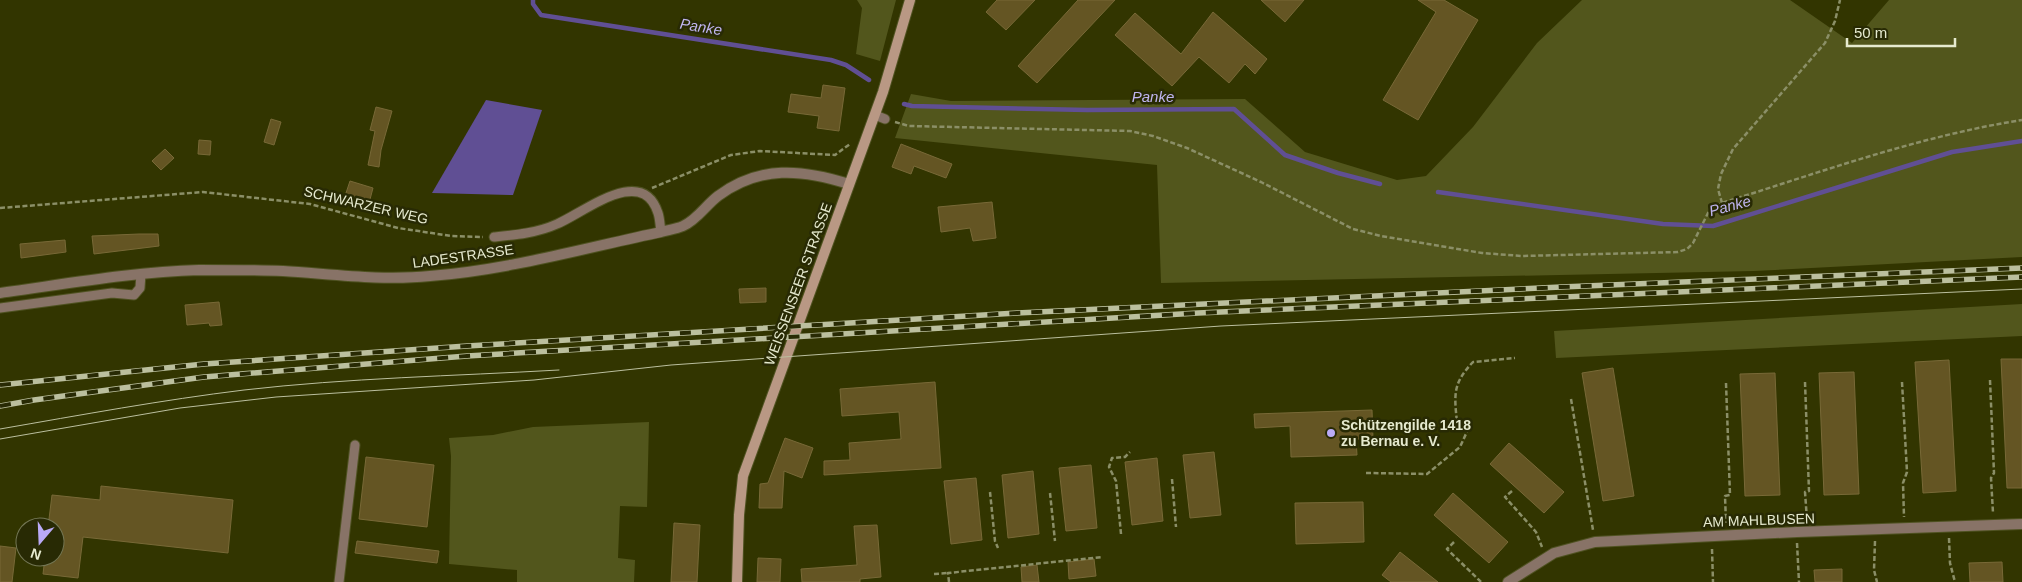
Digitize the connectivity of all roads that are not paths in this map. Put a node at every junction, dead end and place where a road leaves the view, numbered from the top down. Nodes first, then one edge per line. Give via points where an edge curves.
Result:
1 (910, 0) edge
2 (875, 115) junction
3 (885, 119) road end
4 (849, 184) junction
5 (661, 232) junction
6 (494, 237) road end
7 (141, 274) junction
8 (0, 293) edge
9 (0, 308) edge
10 (355, 445) dead end
11 (2022, 524) edge
12 (339, 582) edge
13 (737, 582) edge
14 (1508, 582) edge

1 - 2 main road, WEISSENSEER STRASSE
2 - 3 lane
2 - 4 main road, WEISSENSEER STRASSE
4 - 5 street, LADESTRASSE via 808,173 761,174 736,183 684,225
4 - 13 main road, WEISSENSEER STRASSE via 744,476
5 - 6 lane via 658,213 651,200 641,192 631,190 614,194 557,224 532,233
5 - 7 street, LADESTRASSE via 497,267 430,276 386,278 283,271 199,270
7 - 8 street, LADESTRASSE
7 - 9 lane via 140,288 134,296 112,293
10 - 12 lane
11 - 14 street, AM MAHLBUSEN via 1595,542 1554,553

